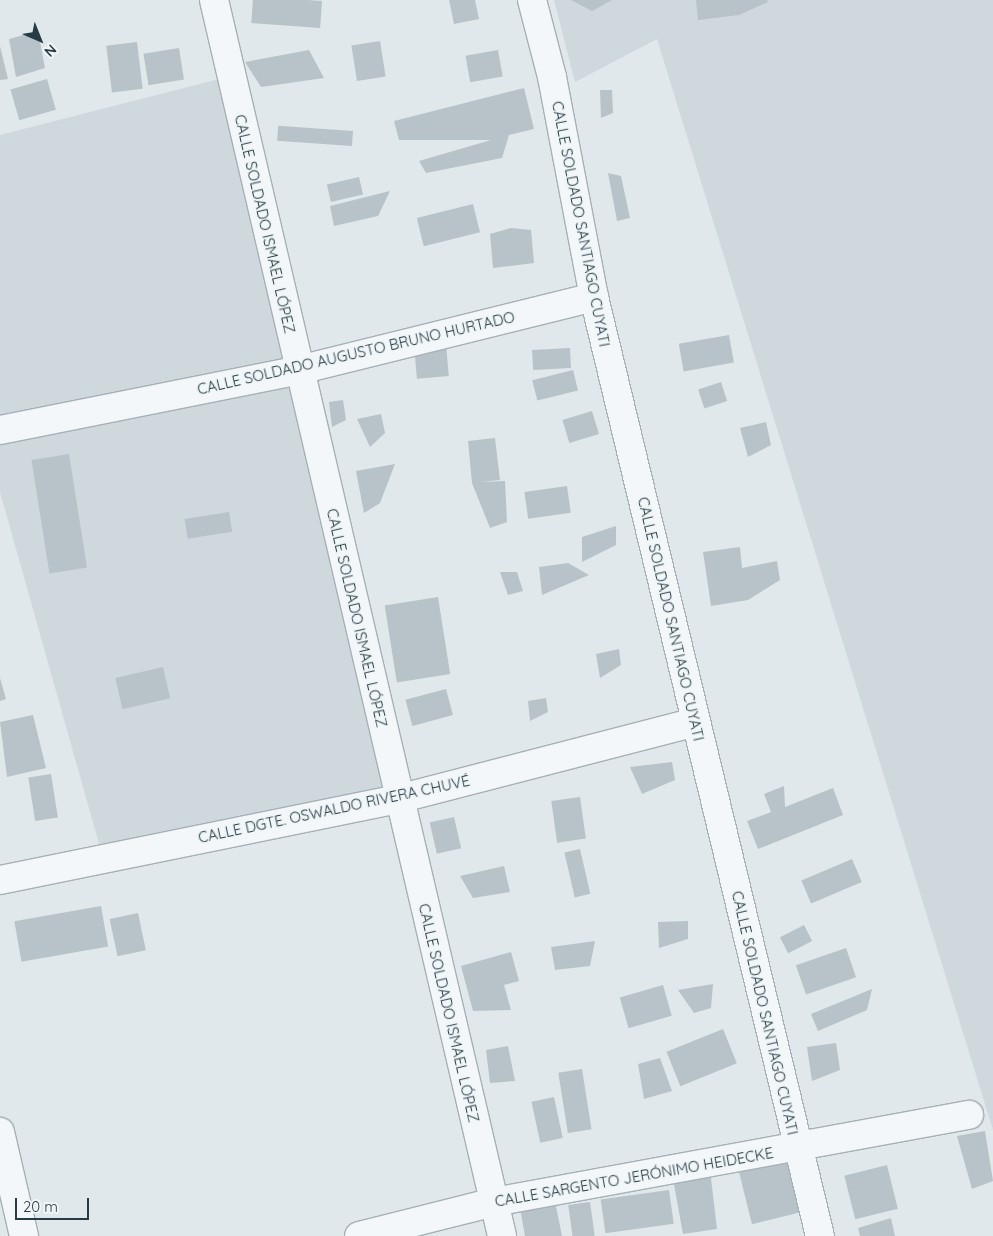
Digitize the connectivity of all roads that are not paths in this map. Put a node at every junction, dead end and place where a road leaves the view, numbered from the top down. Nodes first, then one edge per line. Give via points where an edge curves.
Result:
1 (214, 0) edge
2 (532, 0) edge
3 (594, 297) junction
4 (299, 370) junction
5 (0, 430) edge
6 (695, 722) junction
7 (398, 799) junction
8 (0, 880) edge
9 (969, 1114) dead end
10 (0, 1132) edge
11 (796, 1147) junction
12 (494, 1202) junction
13 (24, 1236) edge
14 (359, 1236) edge
15 (502, 1236) edge
16 (820, 1236) edge

1 - 4 street, CALLE SOLDADO ISMAEL LÓPEZ
2 - 3 street, CALLE SOLDADO SANTIAGO CUYATI via 552,77
3 - 4 street, CALLE SOLDADO AUGUSTO BRUNO HURTADO
3 - 6 street, CALLE SOLDADO SANTIAGO CUYATI
4 - 5 street, CALLE SOLDADO AUGUSTO BRUNO HURTADO
4 - 7 street, CALLE SOLDADO ISMAEL LÓPEZ
6 - 7 street, CALLE DGTE. OSWALDO RIVERA CHUVÉ
6 - 11 street, CALLE SOLDADO SANTIAGO CUYATI
7 - 8 street, CALLE DGTE. OSWALDO RIVERA CHUVÉ
7 - 12 street, CALLE SOLDADO ISMAEL LÓPEZ
9 - 11 street, CALLE SARGENTO JERÓNIMO HEIDECKE
10 - 13 street
11 - 12 street, CALLE SARGENTO JERÓNIMO HEIDECKE
11 - 16 street, CALLE SOLDADO SANTIAGO CUYATI
12 - 14 street, CALLE SARGENTO JERÓNIMO HEIDECKE
12 - 15 street, CALLE SOLDADO ISMAEL LÓPEZ

